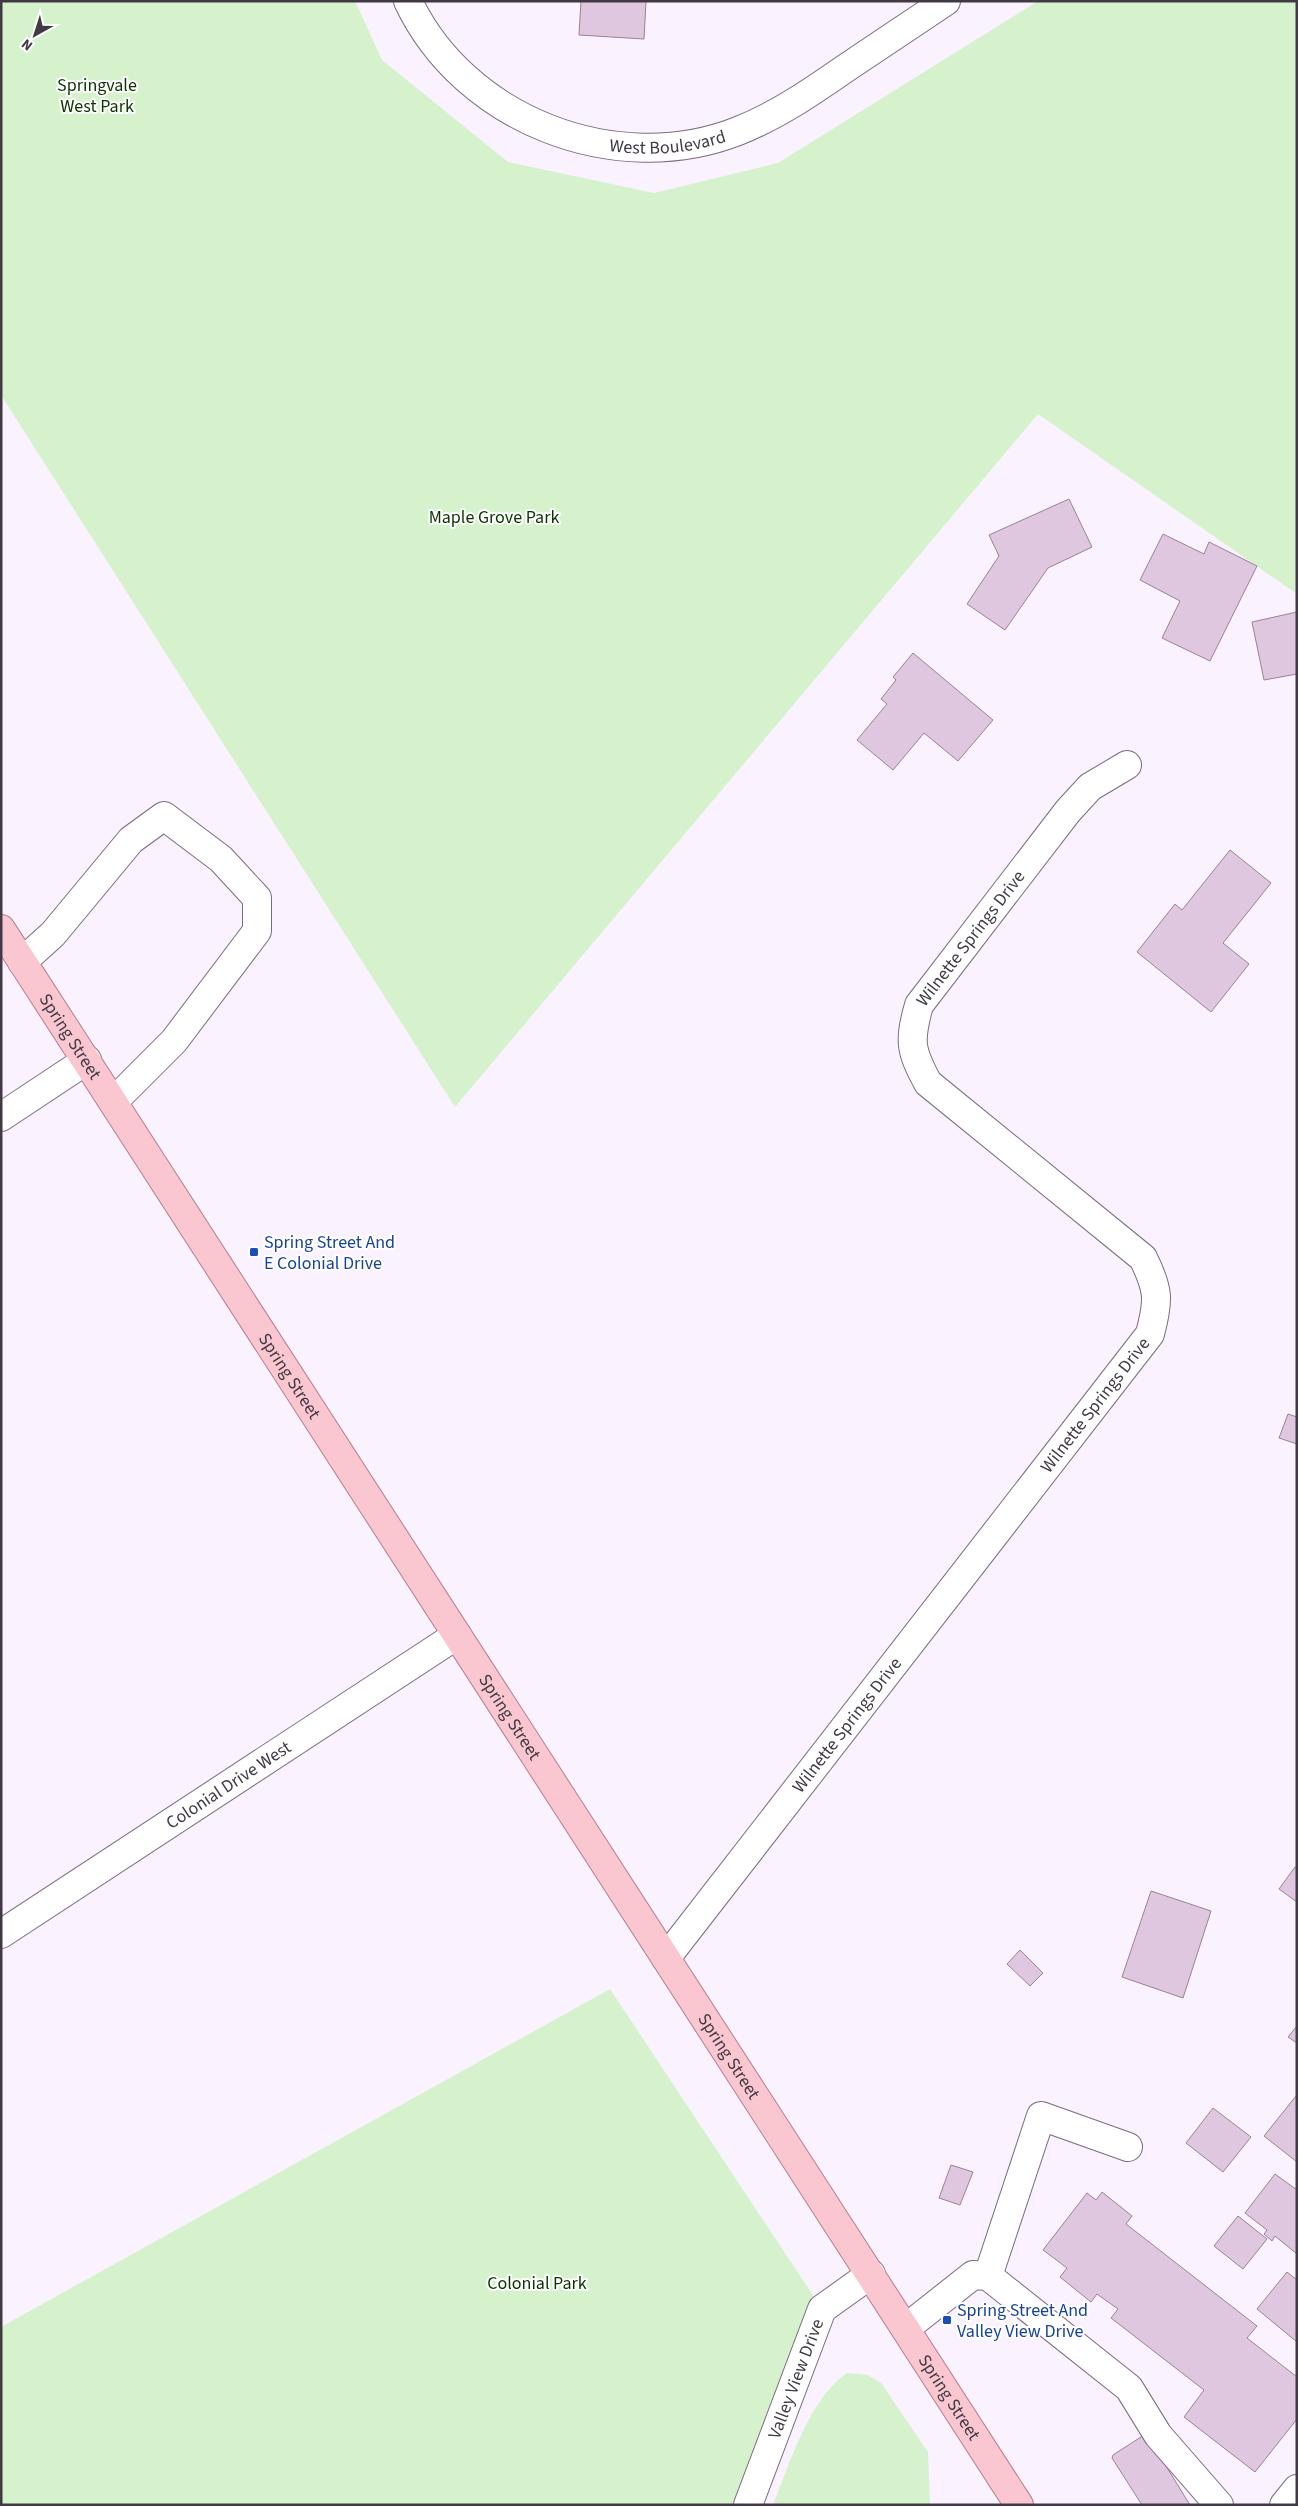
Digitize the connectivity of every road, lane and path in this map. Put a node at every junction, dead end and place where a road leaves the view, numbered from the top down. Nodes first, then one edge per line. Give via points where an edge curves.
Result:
1 (408, 1) edge
2 (946, 1) edge
3 (1127, 765) dead end
4 (1, 929) edge
5 (22, 962) junction
6 (87, 1060) junction
7 (114, 1101) junction
8 (1, 1117) edge
9 (457, 1635) junction
10 (1, 1934) edge
11 (666, 1958) junction
12 (1128, 2147) dead end
13 (871, 2274) junction
14 (988, 2276) junction
15 (906, 2328) junction
16 (1297, 2488) edge
17 (748, 2505) edge
18 (1019, 2505) edge
19 (1218, 2505) edge
20 (1284, 2505) edge

1 - 2 street, West Boulevard via 442,54 473,85 511,112 553,132 598,144 645,148 691,144 758,123 806,95
3 - 11 street, Wilnette Springs Drive via 1090,787 1068,811 919,1005 911,1033 914,1059 928,1083 1143,1258 1155,1281 1158,1307 1150,1334
4 - 5 main road, Spring Street
5 - 6 main road, Spring Street
5 - 7 street via 53,934 131,840 164,816 221,859 257,898 257,931 174,1041
6 - 7 main road, Spring Street
6 - 8 street
7 - 9 main road, Spring Street
9 - 10 street, Colonial Drive West
9 - 11 main road, Spring Street
11 - 13 main road, Spring Street
12 - 14 street via 1041,2116
13 - 15 main road, Spring Street
13 - 17 street, Valley View Drive via 822,2309
14 - 15 street via 973,2274
14 - 19 street via 1129,2388 1158,2435
15 - 18 main road, Spring Street
16 - 20 street

